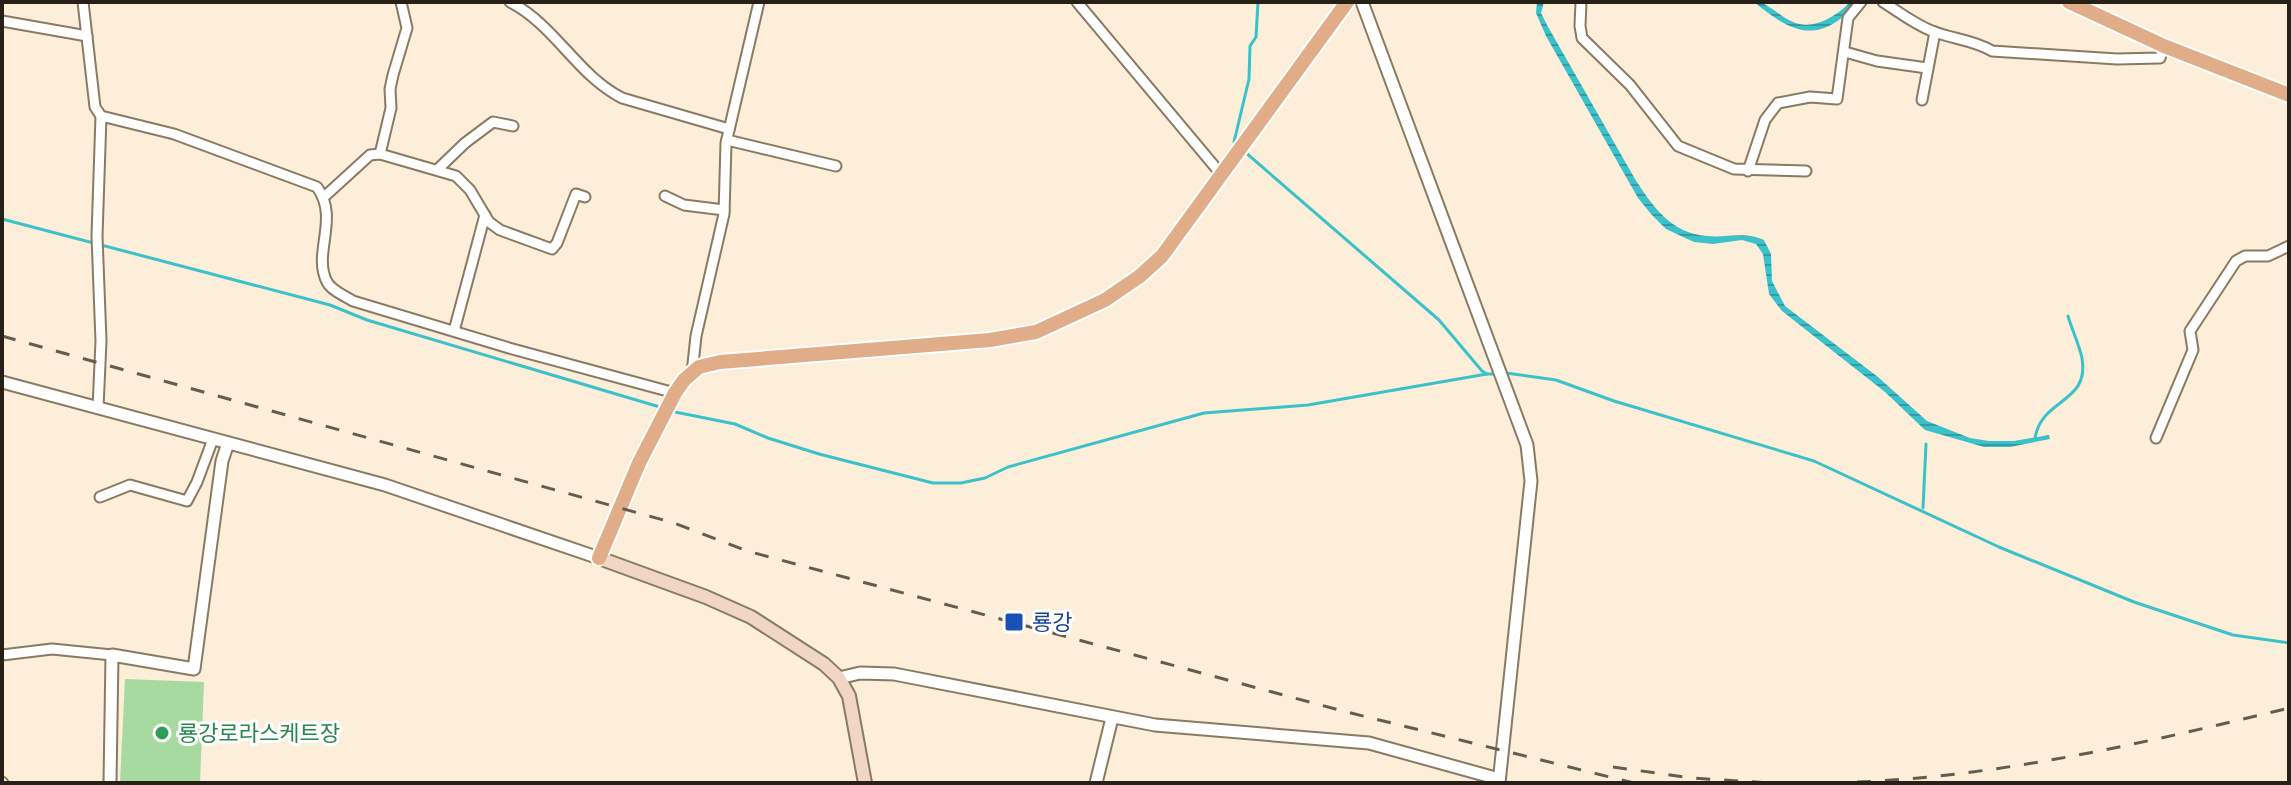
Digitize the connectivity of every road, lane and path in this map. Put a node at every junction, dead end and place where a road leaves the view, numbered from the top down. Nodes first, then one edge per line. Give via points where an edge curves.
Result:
1 (83, 2) edge
2 (401, 2) edge
3 (510, 2) edge
4 (759, 2) edge
5 (1077, 2) edge
6 (1347, 2) edge
7 (1362, 2) edge
8 (1581, 2) edge
9 (1861, 2) edge
10 (1883, 2) edge
11 (2069, 2) edge
12 (2, 21) edge
13 (1935, 32) junction
14 (87, 36) junction
15 (2164, 46) junction
16 (1845, 52) junction
17 (1927, 68) junction
18 (2289, 95) edge
19 (1922, 100) dead end
20 (101, 116) junction
21 (513, 126) dead end
22 (729, 129) junction
23 (727, 140) junction
24 (380, 154) junction
25 (836, 166) dead end
26 (438, 169) junction
27 (1748, 171) junction
28 (1806, 171) dead end
29 (1221, 174) junction
30 (665, 196) dead end
31 (324, 197) junction
32 (585, 197) dead end
33 (724, 210) junction
34 (485, 215) junction
35 (2289, 246) edge
36 (454, 331) junction
37 (692, 373) junction
38 (2, 382) edge
39 (670, 404) junction
40 (98, 408) junction
41 (2156, 438) dead end
42 (213, 439) junction
43 (228, 443) junction
44 (100, 497) dead end
45 (599, 558) junction
46 (2, 655) edge
47 (112, 655) junction
48 (839, 678) junction
49 (1112, 718) junction
50 (1499, 781) edge
51 (110, 783) edge
52 (865, 783) edge
53 (1096, 783) edge

1 - 14 street
2 - 24 street via 407,28
3 - 22 street via 541,23 607,90
4 - 22 street
5 - 29 street
6 - 29 main road
7 - 50 street via 1527,445 1531,481
8 - 27 street via 1582,38 1644,100 1673,141 1688,152
9 - 16 street via 1848,18
10 - 13 street
11 - 15 main road
12 - 14 street
13 - 15 street via 1992,51 2052,56 2160,58
13 - 17 street
14 - 20 street via 95,107
15 - 18 main road
16 - 17 street
16 - 27 street via 1837,99 1802,97 1778,103 1765,120
17 - 19 street
20 - 31 street via 174,134 305,181
20 - 40 street
21 - 26 street via 493,122
22 - 23 street
23 - 25 street
23 - 33 street
24 - 26 street
24 - 31 street via 370,155
26 - 34 street via 456,176
27 - 28 street
29 - 37 main road via 1162,256 1140,276 1105,300 1036,332 720,362
30 - 33 street via 684,205
31 - 36 street via 327,282 353,301
32 - 34 street via 576,194 552,249 500,230
33 - 37 street
34 - 36 street
35 - 41 street via 2236,261 2190,331 2193,350
36 - 39 street
37 - 39 main road
38 - 40 street
39 - 45 main road
40 - 42 street
42 - 43 street
42 - 44 street via 187,501 130,485
43 - 45 street via 385,485
43 - 47 street via 194,669
45 - 48 main road via 751,617
46 - 47 street via 52,649
47 - 51 street
48 - 49 street via 894,674
48 - 52 main road via 849,696
49 - 50 street via 1204,731 1369,743
49 - 53 street

